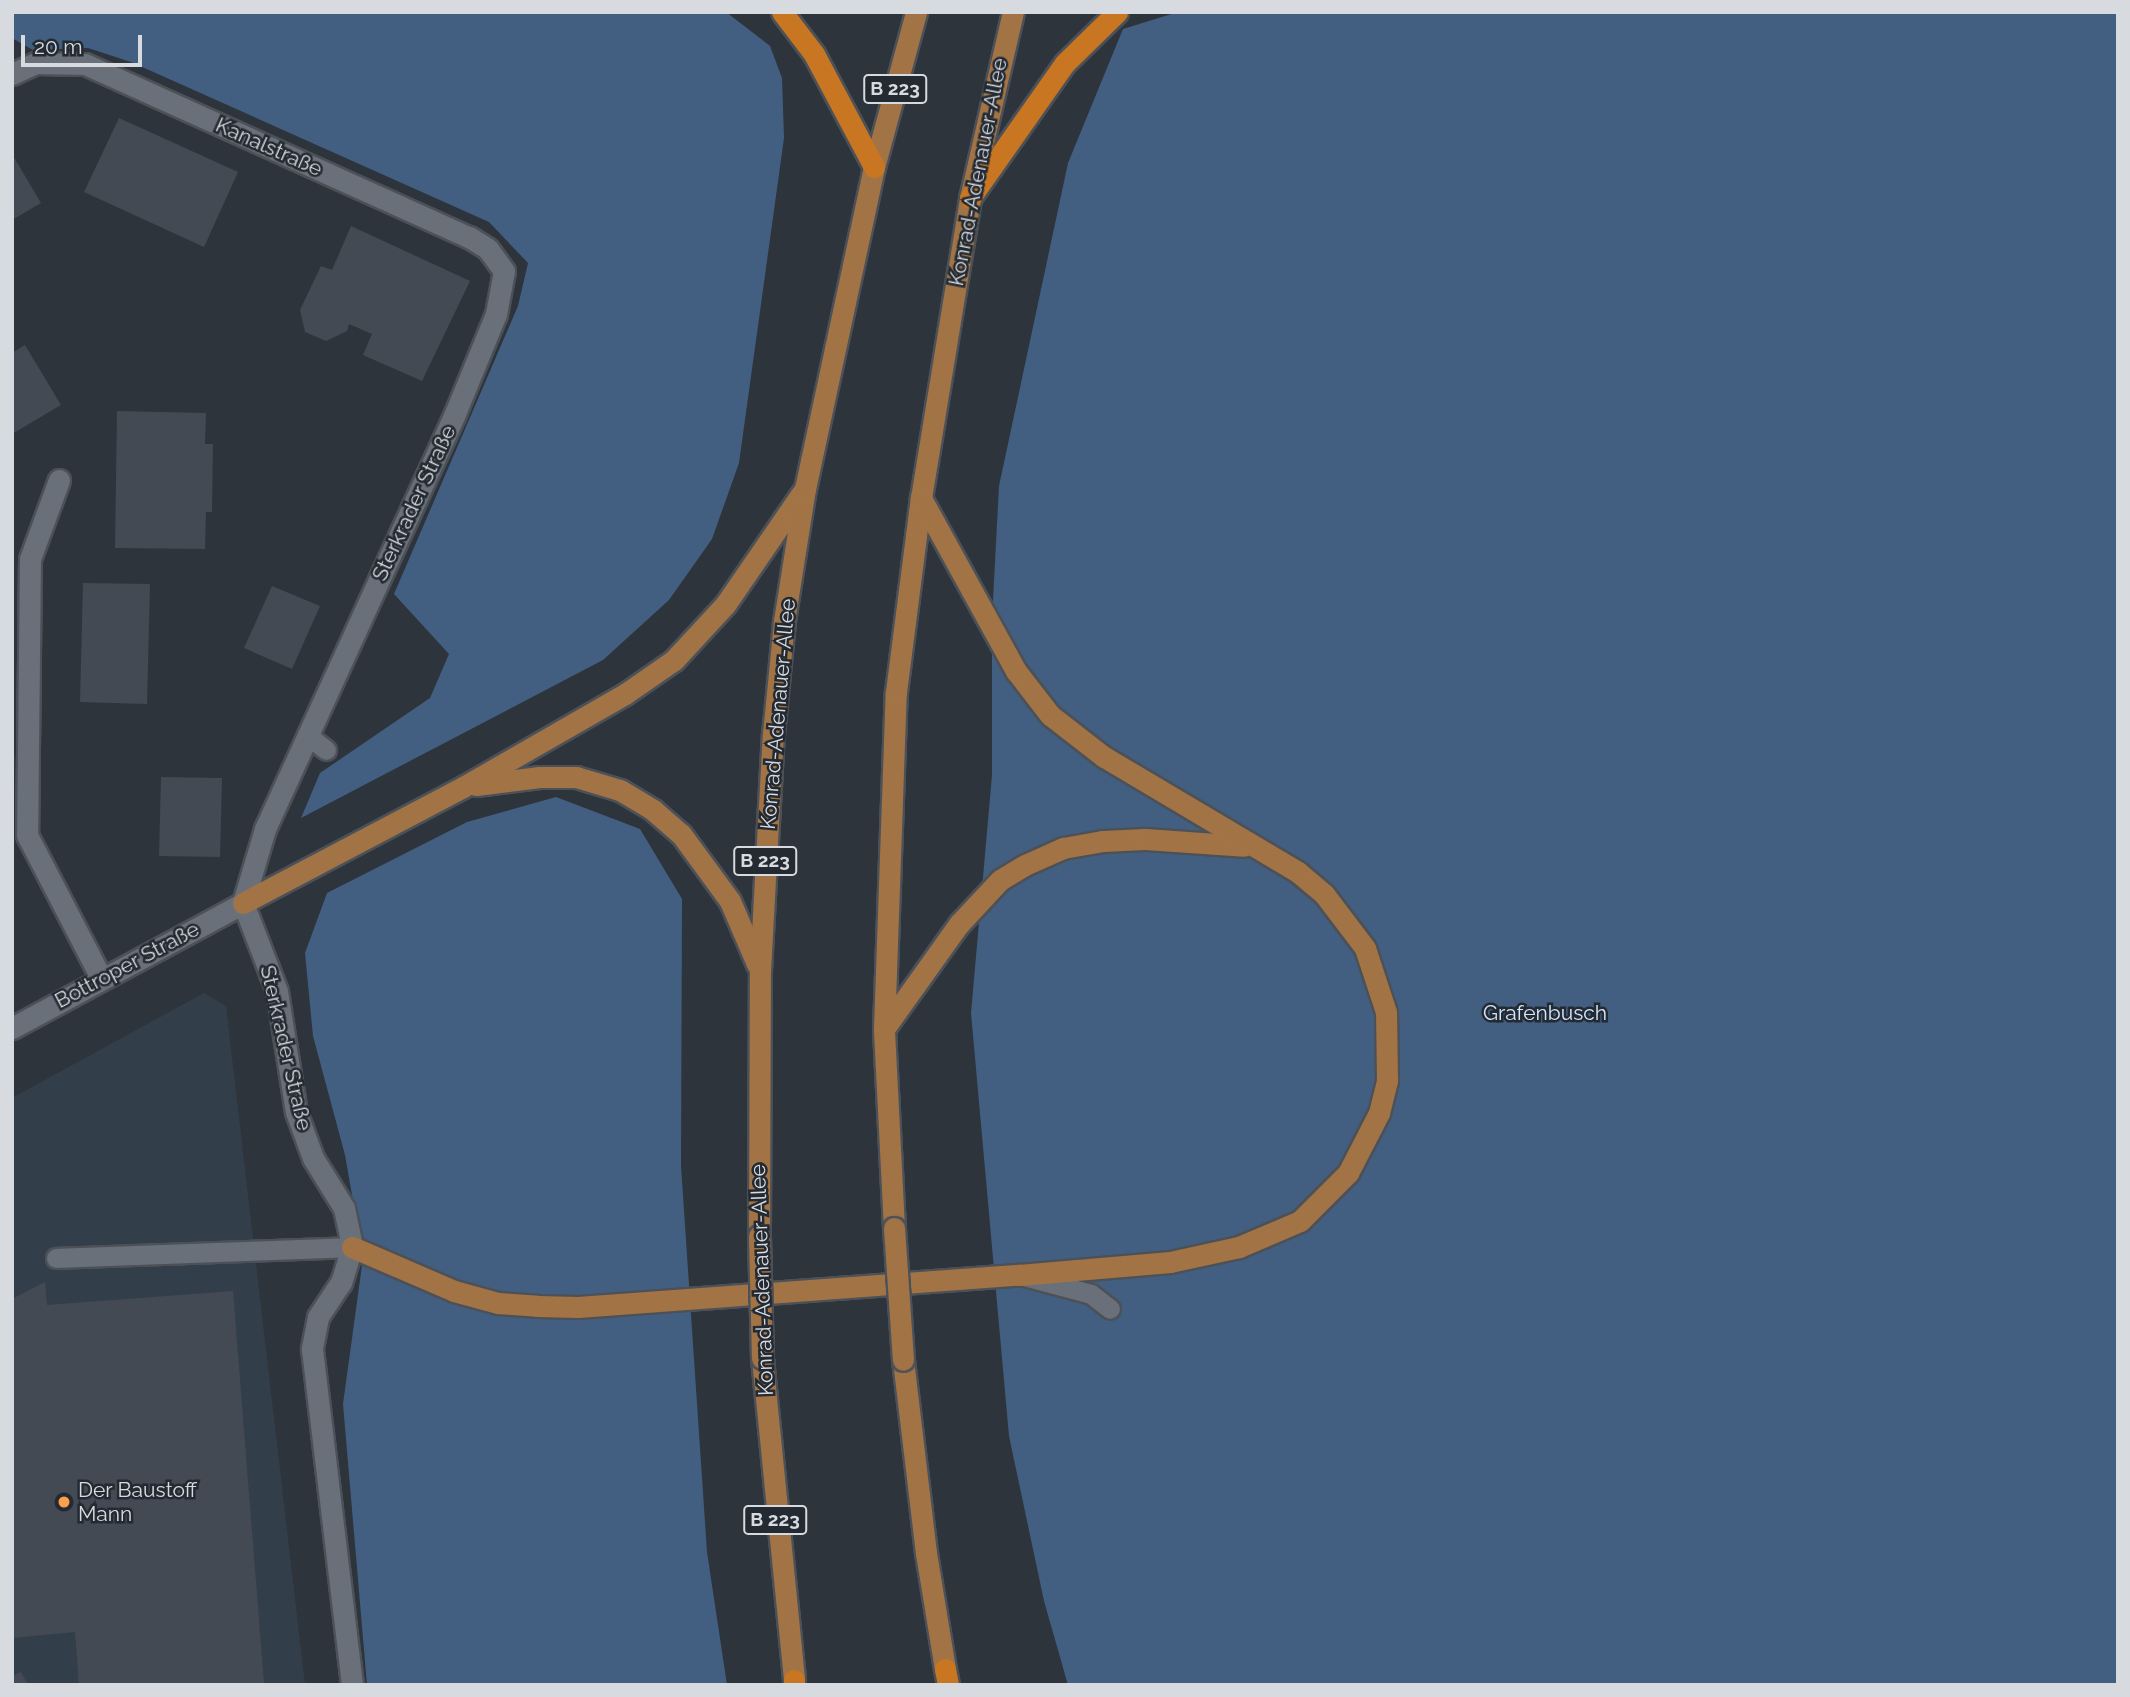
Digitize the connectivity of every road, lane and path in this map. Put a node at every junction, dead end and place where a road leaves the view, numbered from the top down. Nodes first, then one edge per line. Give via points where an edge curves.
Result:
1 (782, 12) edge
2 (916, 12) edge
3 (1013, 12) edge
4 (1117, 12) edge
5 (12, 74) edge
6 (874, 167) junction
7 (970, 198) junction
8 (505, 280) joint
9 (59, 480) dead end
10 (805, 489) junction
11 (921, 498) junction
12 (307, 735) junction
13 (326, 750) dead end
14 (463, 787) junction
15 (1250, 847) junction
16 (243, 903) junction
17 (760, 971) junction
18 (101, 978) junction
19 (12, 1028) edge
20 (884, 1029) junction
21 (352, 1247) junction
22 (56, 1258) dead end
23 (1019, 1275) junction
24 (1110, 1309) dead end
25 (947, 1677) edge
26 (794, 1683) edge
27 (352, 1685) edge

1 - 6 highway via 814,54
2 - 6 main road, Konrad-Adenauer-Allee / B 223
3 - 7 main road, Konrad-Adenauer-Allee
4 - 7 highway via 1065,63
5 - 8 street, Kanalstraße via 36,63 85,64 470,237 499,263
6 - 10 main road, Konrad-Adenauer-Allee / B 223
7 - 11 main road, Konrad-Adenauer-Allee
8 - 12 street, Sterkrader Straße via 454,416
9 - 18 street via 30,559 27,835
10 - 14 main road via 725,605 674,660 625,695
10 - 17 main road, Konrad-Adenauer-Allee / B 223 via 772,734
11 - 15 main road via 1016,671 1050,715 1104,757
11 - 20 main road, Konrad-Adenauer-Allee via 892,747
12 - 13 lane
12 - 16 street, Sterkrader Straße via 265,830
14 - 16 main road
14 - 17 main road via 576,777 620,790 653,810 681,834 730,901
15 - 20 main road via 1145,839 1103,841 1063,848 1025,864 1000,880 959,924
15 - 23 main road via 1298,872 1324,894 1365,948 1378,979 1387,1012 1387,1080 1366,1144 1326,1199 1270,1236 1170,1262
16 - 18 street, Bottroper Straße
16 - 21 street, Sterkrader Straße via 277,991 296,1112 313,1158 344,1208
17 - 26 main road, Konrad-Adenauer-Allee / B 223, bridge via 762,1359
18 - 19 street, Bottroper Straße
20 - 25 main road, Konrad-Adenauer-Allee, bridge via 903,1360 926,1553
21 - 22 lane
21 - 23 main road via 454,1291 498,1303 537,1306 578,1307
21 - 27 street, Sterkrader Straße via 341,1282 318,1317 312,1349
23 - 24 lane via 1091,1294

